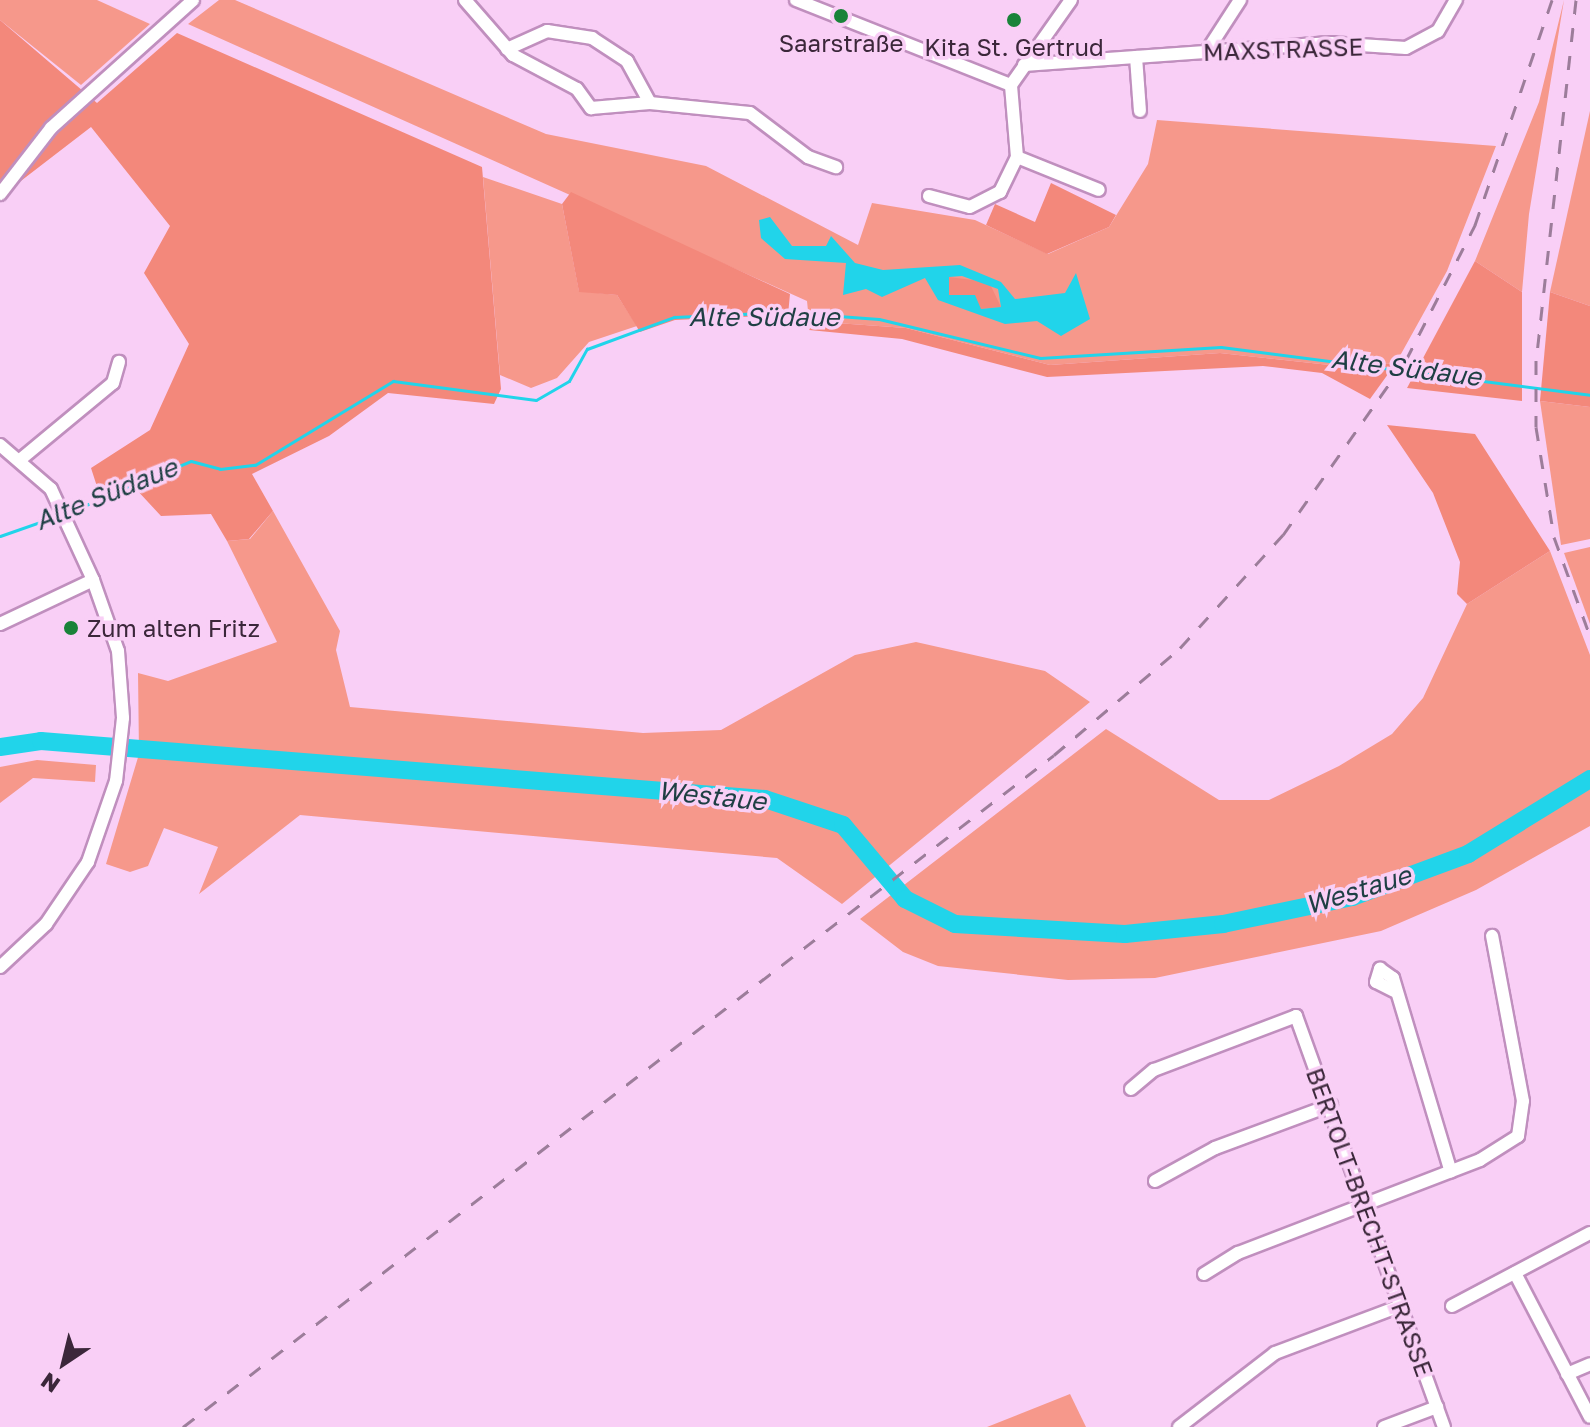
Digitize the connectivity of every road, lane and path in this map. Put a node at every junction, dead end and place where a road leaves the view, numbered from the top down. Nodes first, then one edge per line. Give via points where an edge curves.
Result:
1 (193, 0) edge
2 (465, 0) edge
3 (796, 0) edge
4 (1071, 0) edge
5 (1240, 0) edge
6 (1456, 0) edge
7 (812, 3) edge
8 (507, 49) junction
9 (1207, 51) junction
10 (1136, 57) junction
11 (1024, 65) junction
12 (1011, 85) junction
13 (650, 103) junction
14 (1140, 111) dead end
15 (1017, 157) junction
16 (836, 167) dead end
17 (1099, 190) dead end
18 (0, 194) edge
19 (929, 196) dead end
20 (119, 362) dead end
21 (0, 445) edge
22 (21, 459) junction
23 (93, 580) junction
24 (0, 624) edge
25 (1492, 936) dead end
26 (0, 967) edge
27 (1394, 991) dead end
28 (1131, 1089) dead end
29 (1331, 1105) junction
30 (1451, 1172) junction
31 (1155, 1181) dead end
32 (1364, 1206) junction
33 (1590, 1233) edge
34 (1515, 1273) junction
35 (1204, 1274) dead end
36 (1400, 1306) junction
37 (1452, 1306) dead end
38 (1590, 1364) edge
39 (1567, 1374) junction
40 (1437, 1407) junction
41 (1590, 1417) edge
42 (1179, 1427) edge
43 (1384, 1427) edge
44 (1444, 1427) edge

1 - 18 street via 51,128
2 - 8 street
3 - 7 street
4 - 11 street
5 - 9 street
6 - 9 street, MAXSTRASSE via 1438,31 1406,48 1330,43
7 - 12 street
8 - 13 street via 532,71 577,89 591,108
8 - 13 street via 547,31 592,38 627,61
9 - 10 street, MAXSTRASSE
10 - 11 street, MAXSTRASSE
10 - 14 street
11 - 12 street
12 - 15 street
13 - 16 street via 750,113 808,157
15 - 17 street
15 - 19 street via 987,203
20 - 22 street via 113,383
21 - 22 street
22 - 23 street via 54,498
23 - 24 street
23 - 26 street via 118,651 123,718 116,781 77,881
25 - 30 street via 1523,1115 1518,1136 1502,1151
27 - 30 street
28 - 29 street, BERTOLT-BRECHT-STRASSE via 1154,1070 1296,1016
29 - 31 street via 1227,1143
29 - 32 street, BERTOLT-BRECHT-STRASSE
30 - 32 street
32 - 35 street via 1238,1253
32 - 36 street, BERTOLT-BRECHT-STRASSE
33 - 34 street
34 - 37 street
34 - 39 street
36 - 40 street, BERTOLT-BRECHT-STRASSE
36 - 42 street via 1275,1353
38 - 39 street
39 - 41 street
40 - 43 street
40 - 44 street, BERTOLT-BRECHT-STRASSE

